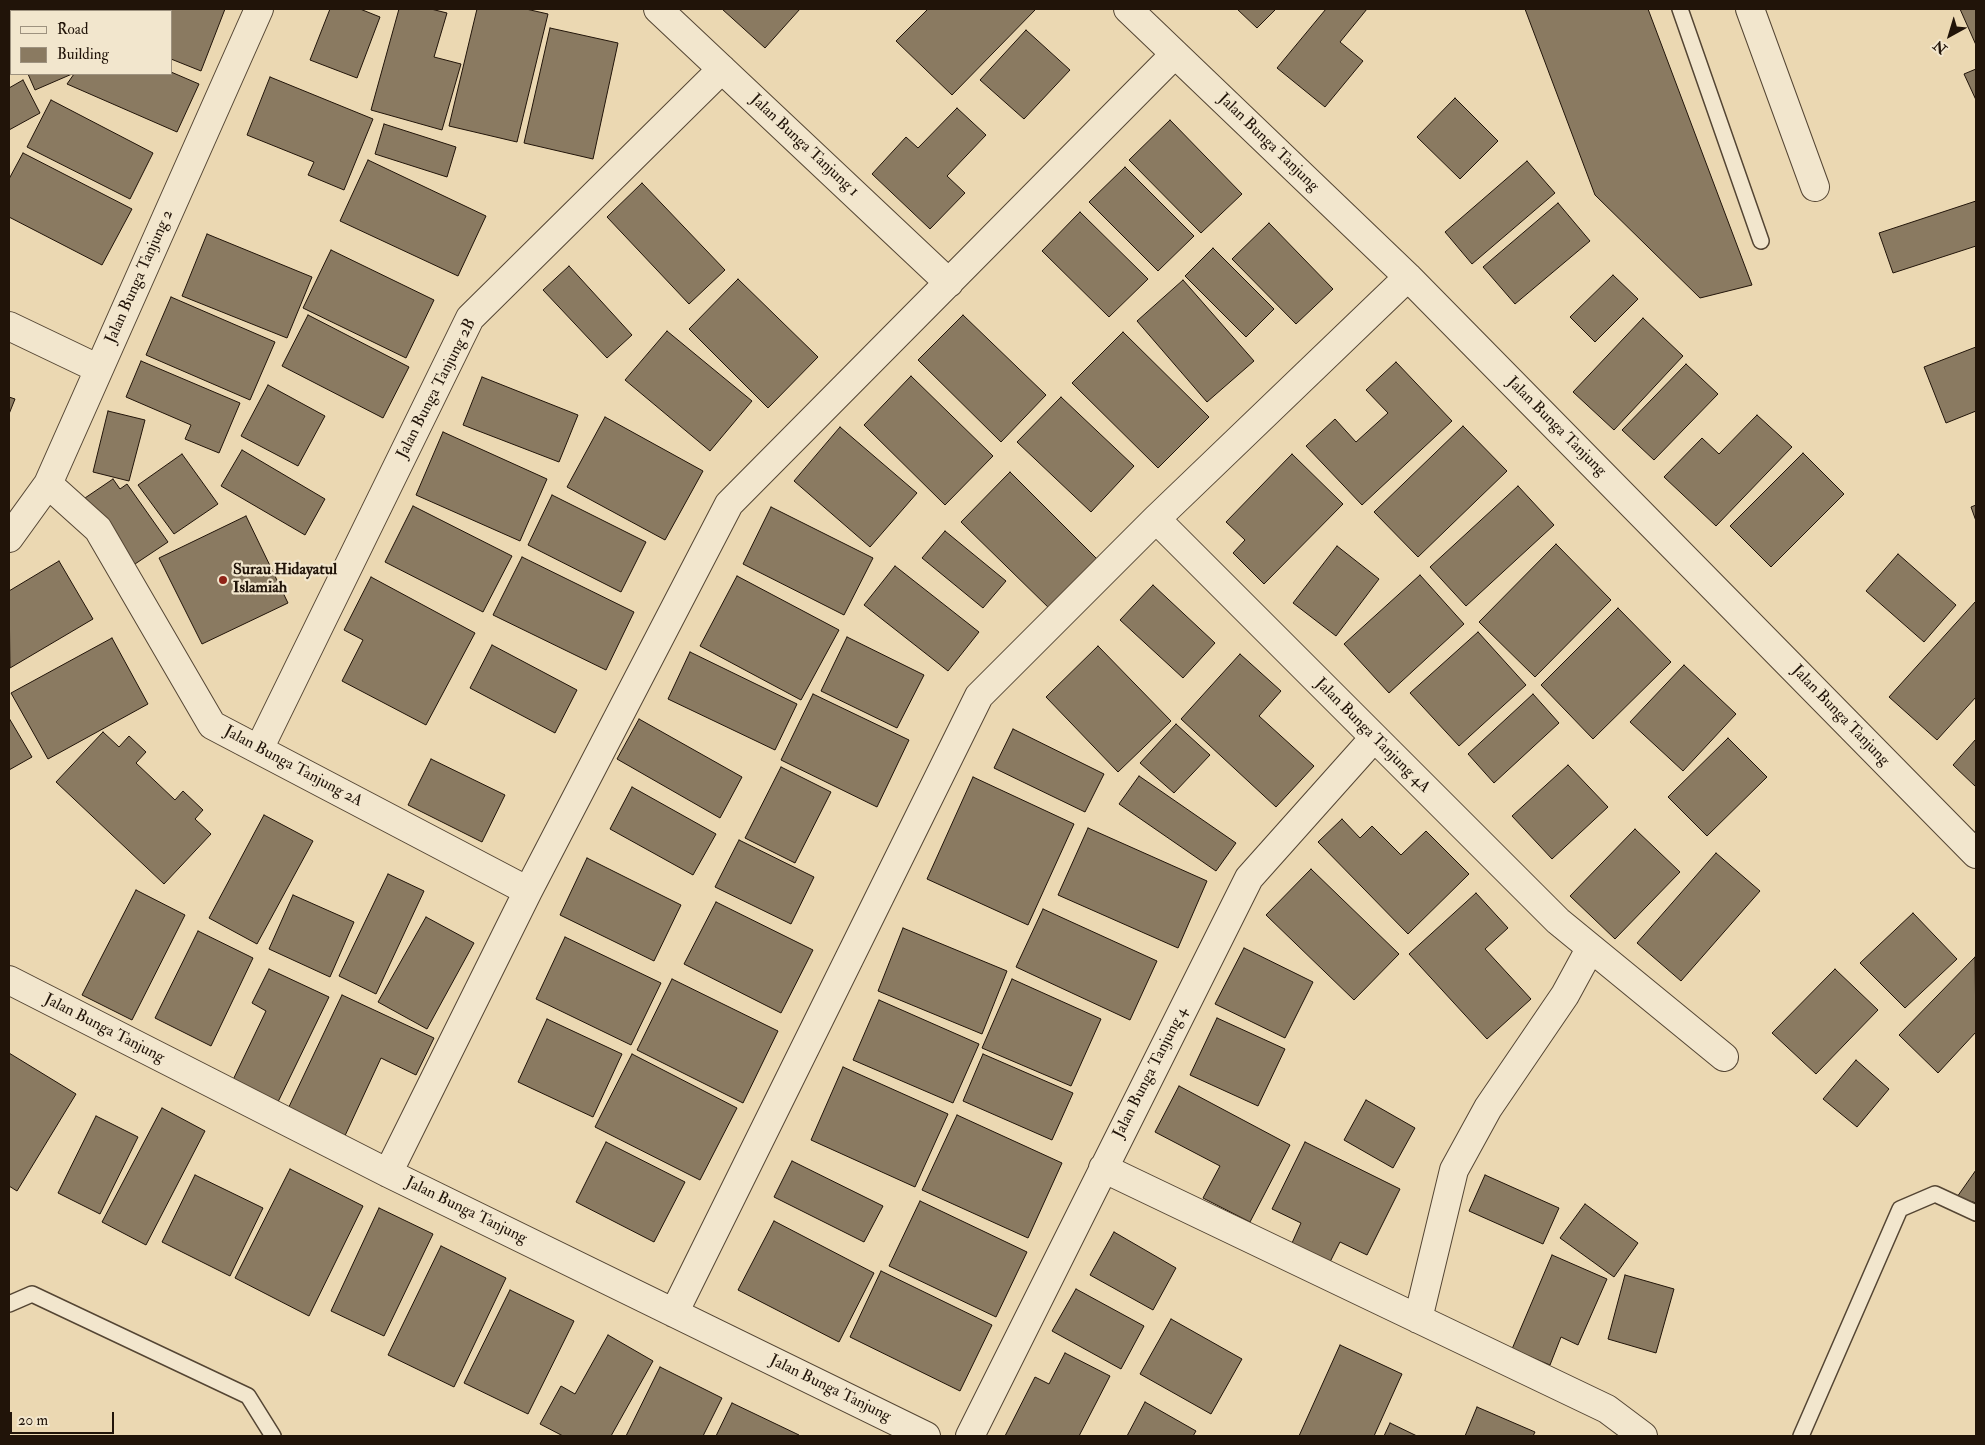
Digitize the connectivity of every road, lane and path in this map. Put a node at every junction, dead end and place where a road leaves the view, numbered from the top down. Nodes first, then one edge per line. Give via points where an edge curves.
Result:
1 (259, 9) edge
2 (658, 9) edge
3 (1128, 9) edge
4 (1680, 9) edge
5 (1750, 9) edge
6 (1176, 54) junction
7 (722, 69) junction
8 (1815, 187) dead end
9 (1761, 241) dead end
10 (1408, 277) junction
11 (949, 283) junction
12 (9, 326) edge
13 (99, 369) junction
14 (48, 484) junction
15 (1156, 519) junction
16 (9, 538) edge
17 (1374, 738) junction
18 (259, 749) junction
19 (1976, 854) edge
20 (528, 891) junction
21 (1590, 949) junction
22 (9, 980) edge
23 (1724, 1057) dead end
24 (1104, 1168) junction
25 (388, 1173) junction
26 (1976, 1213) edge
27 (9, 1304) edge
28 (674, 1313) junction
29 (1418, 1319) junction
30 (273, 1436) edge
31 (926, 1436) edge
32 (970, 1436) edge
33 (1643, 1436) edge
34 (1801, 1436) edge

1 - 13 street, Jalan Bunga Tanjung 2
2 - 7 street, Jalan Bunga Tanjung 1
3 - 6 street, Jalan Bunga Tanjung
4 - 9 lane
5 - 8 street
6 - 10 street, Jalan Bunga Tanjung
6 - 11 street
7 - 11 street, Jalan Bunga Tanjung 1
7 - 18 street, Jalan Bunga Tanjung 2B via 470,318
10 - 15 street
10 - 19 street, Jalan Bunga Tanjung
11 - 20 street via 729,504
12 - 13 street
13 - 14 street, Jalan Bunga Tanjung 2
14 - 16 street, Jalan Bunga Tanjung 2
14 - 18 street, Jalan Bunga Tanjung 2A via 98,529 212,724
15 - 17 street, Jalan Bunga Tanjung 4A
15 - 28 street via 979,696
17 - 21 street, Jalan Bunga Tanjung 4A
17 - 24 street, Jalan Bunga Tanjung 4 via 1249,878
18 - 20 street, Jalan Bunga Tanjung 2A
20 - 25 street
21 - 23 street, Jalan Bunga Tanjung 4A
21 - 29 street via 1565,995 1488,1108 1454,1170
22 - 25 street, Jalan Bunga Tanjung
24 - 29 street
24 - 32 street, Jalan Bunga Tanjung 4
25 - 28 street, Jalan Bunga Tanjung
26 - 34 lane via 1935,1194 1900,1209
27 - 30 lane via 32,1294 248,1396
28 - 31 street, Jalan Bunga Tanjung
29 - 33 street via 1607,1408

